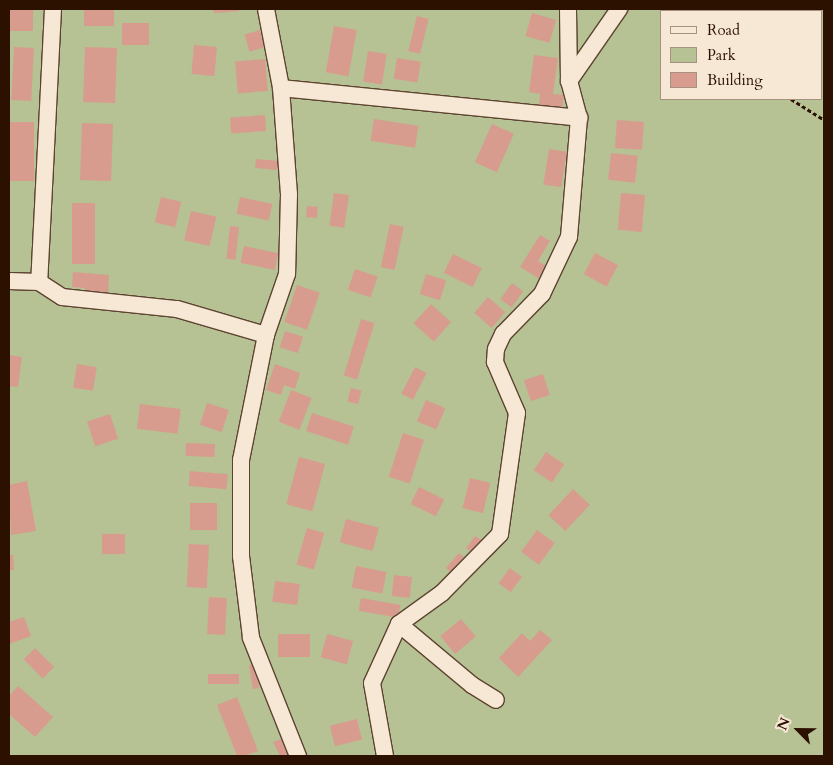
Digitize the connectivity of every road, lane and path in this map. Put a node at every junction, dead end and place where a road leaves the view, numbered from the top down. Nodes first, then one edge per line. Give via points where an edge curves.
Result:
1 (53, 9) edge
2 (266, 9) edge
3 (568, 9) edge
4 (619, 9) edge
5 (569, 81) junction
6 (281, 88) junction
7 (793, 100) edge
8 (579, 118) junction
9 (824, 120) edge
10 (9, 281) edge
11 (39, 282) junction
12 (266, 335) junction
13 (399, 624) junction
14 (496, 700) dead end
15 (298, 756) edge
16 (385, 756) edge

1 - 11 street
2 - 6 street
3 - 5 street
4 - 5 street
5 - 8 street
6 - 8 street
6 - 12 street via 288,194 287,274
7 - 9 path
8 - 13 street via 569,237 542,294 503,334 496,349 495,362 517,413 500,534 442,593
10 - 11 street
11 - 12 street via 62,297 177,309
12 - 15 street via 241,460 241,556 252,638
13 - 14 street via 472,686
13 - 16 street via 372,682

